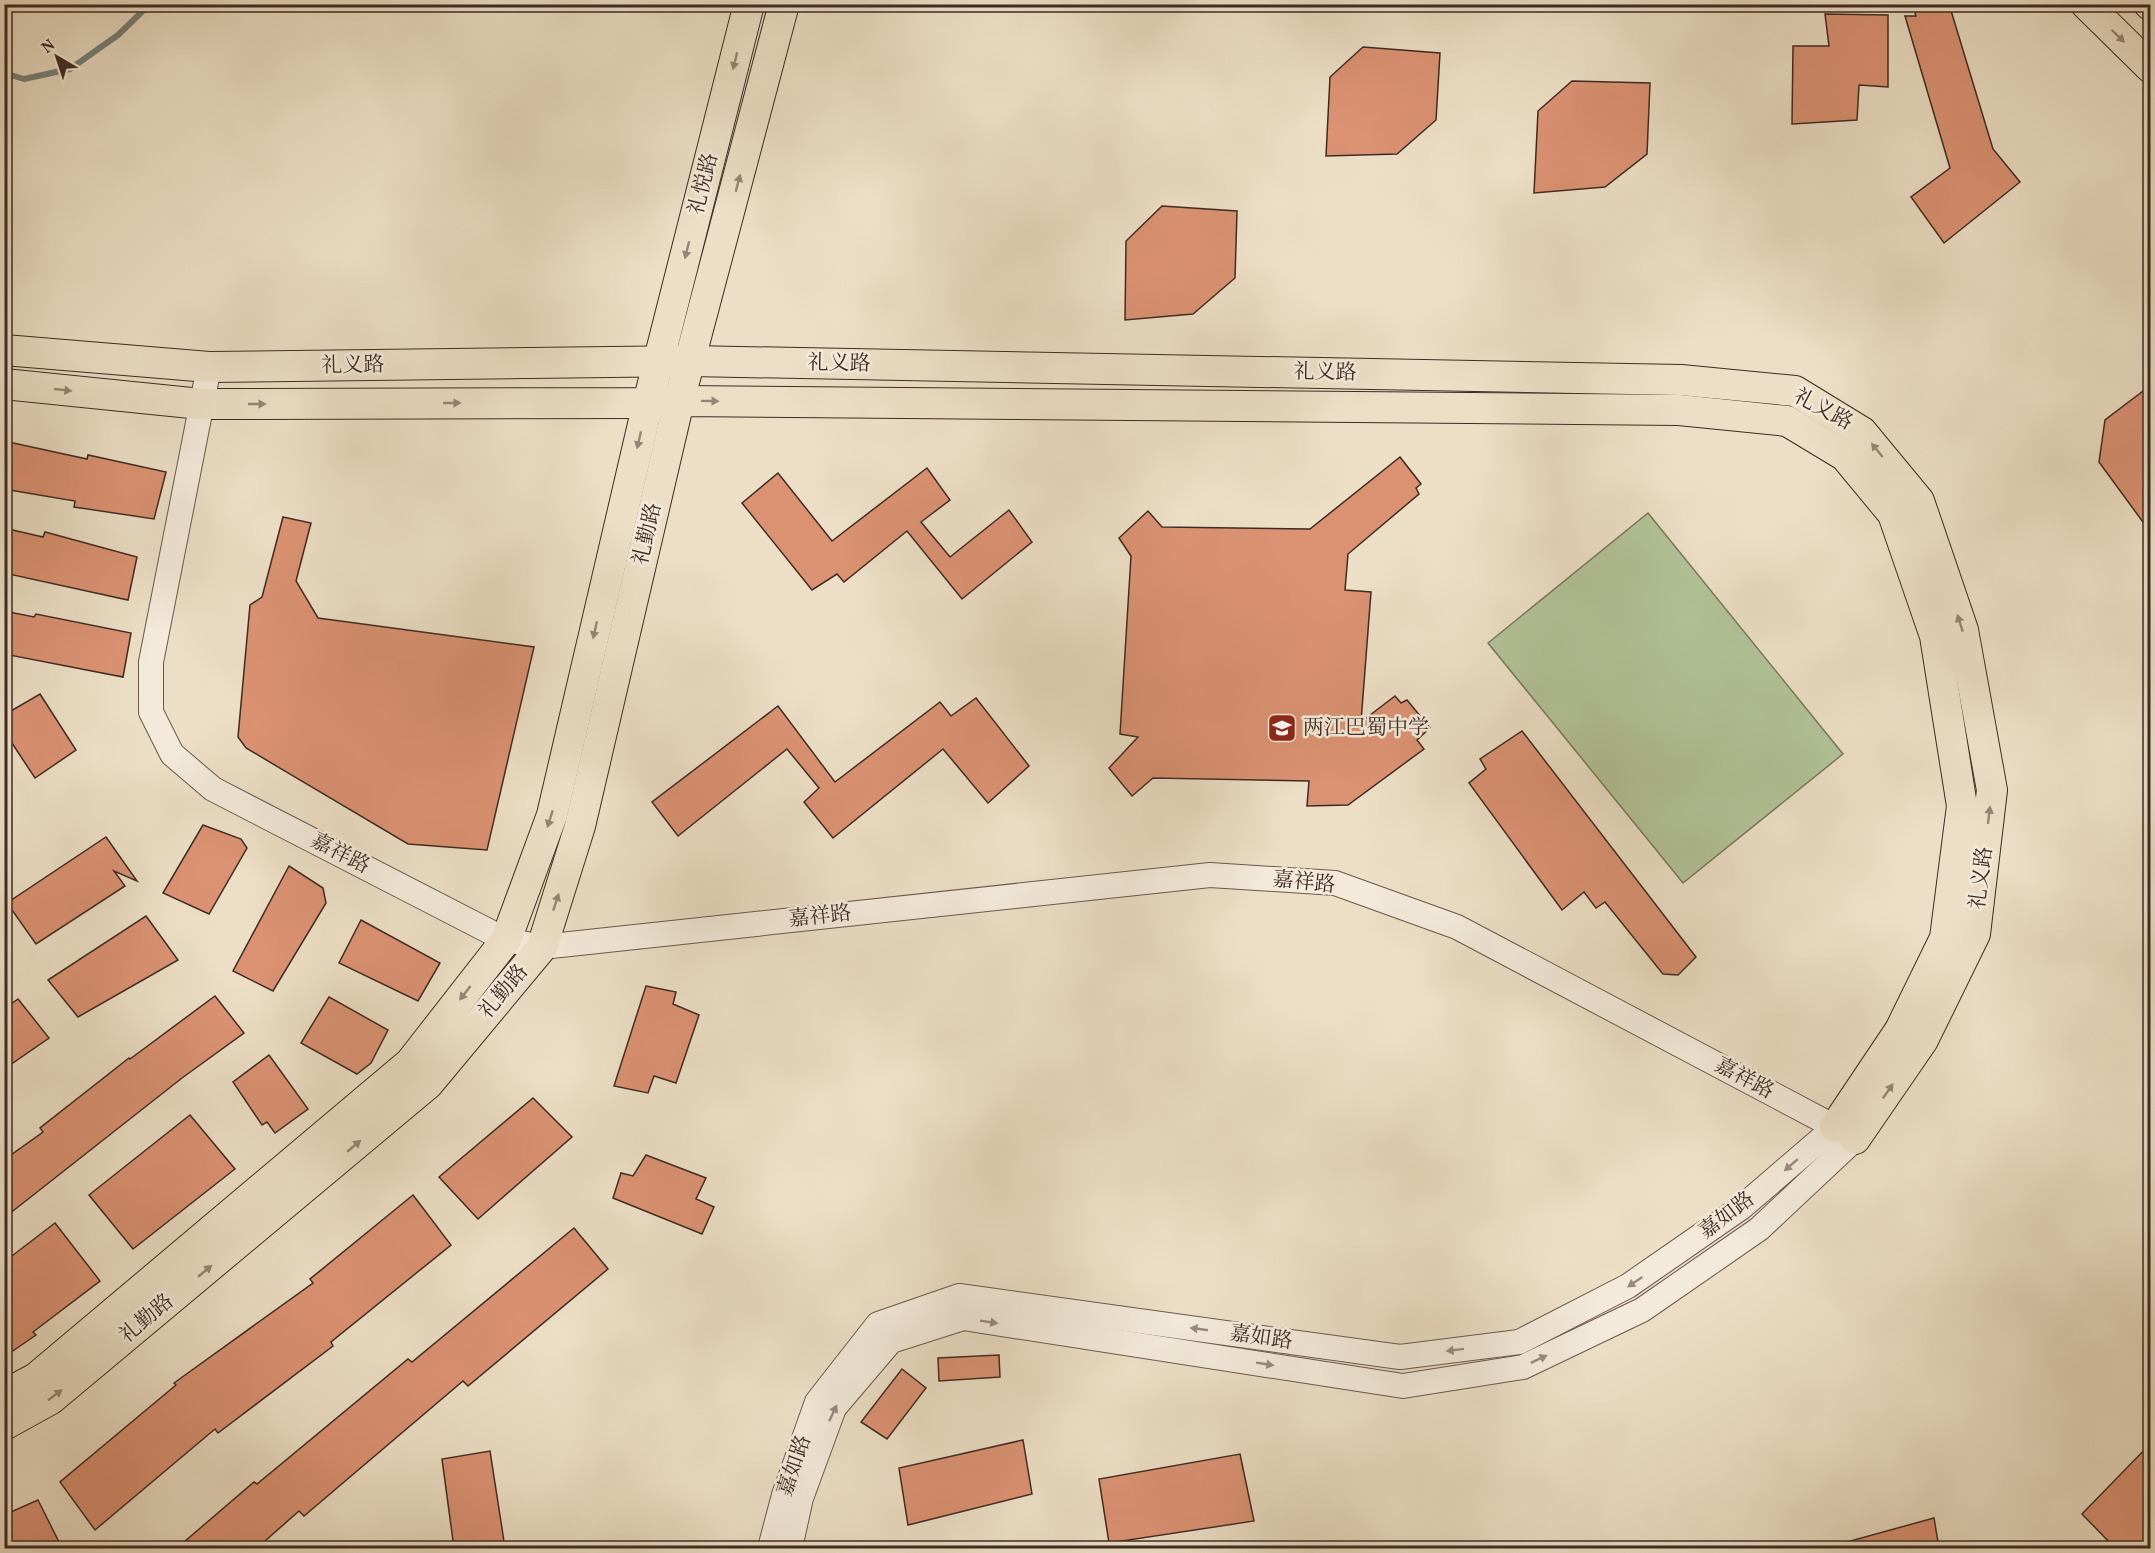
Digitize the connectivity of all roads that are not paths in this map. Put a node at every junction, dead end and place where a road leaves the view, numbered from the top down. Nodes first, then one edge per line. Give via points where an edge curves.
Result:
1 (749, 4) edge
2 (784, 4) edge
3 (2086, 4) edge
4 (2151, 67) edge
5 (4, 350) edge
6 (691, 361) junction
7 (659, 363) junction
8 (209, 367) junction
9 (4, 384) edge
10 (679, 400) junction
11 (648, 403) junction
12 (201, 404) junction
13 (507, 940) junction
14 (542, 947) junction
15 (1845, 1133) junction
16 (4, 1395) edge
17 (4, 1425) edge
18 (770, 1548) edge
19 (790, 1548) edge

1 -> 7 main road, 礼悦路
6 -> 2 main road, 礼悦路
3 -> 4 main road
5 - 8 main road, 礼义路
6 - 7 main road, 礼义路
6 - 10 main road, 礼勤路
15 -> 6 main road, 礼义路 via 1923,1040 1975,934 1992,790 1963,630 1918,501 1862,432 1795,391 1681,380
7 - 8 main road, 礼义路
7 - 11 main road, 礼勤路
8 - 12 street, 嘉祥路
9 -> 12 main road, 礼义路
10 - 11 main road, 礼义路
14 -> 10 main road, 礼勤路 via 580,826
10 -> 15 main road, 礼义路 via 1679,410 1787,421 1845,456 1893,514 1935,636 1962,806 1945,938
12 -> 11 main road, 礼义路
11 -> 13 main road, 礼勤路 via 552,814
12 - 13 street, 嘉祥路 via 151,662 151,712 172,754 213,789
13 - 14 street, 嘉祥路
13 -> 16 main road, 礼勤路 via 410,1063 36,1378
14 - 15 street, 嘉祥路 via 1210,875 1335,883 1457,927
17 -> 14 main road, 礼勤路 via 51,1399 428,1084
15 -> 18 street, 嘉如路 via 1628,1287 1519,1342 1400,1357 959,1296 878,1324 817,1402
19 -> 15 street, 嘉如路 via 801,1498 834,1408 891,1341 963,1318 1403,1386 1523,1367 1642,1310 1759,1229

